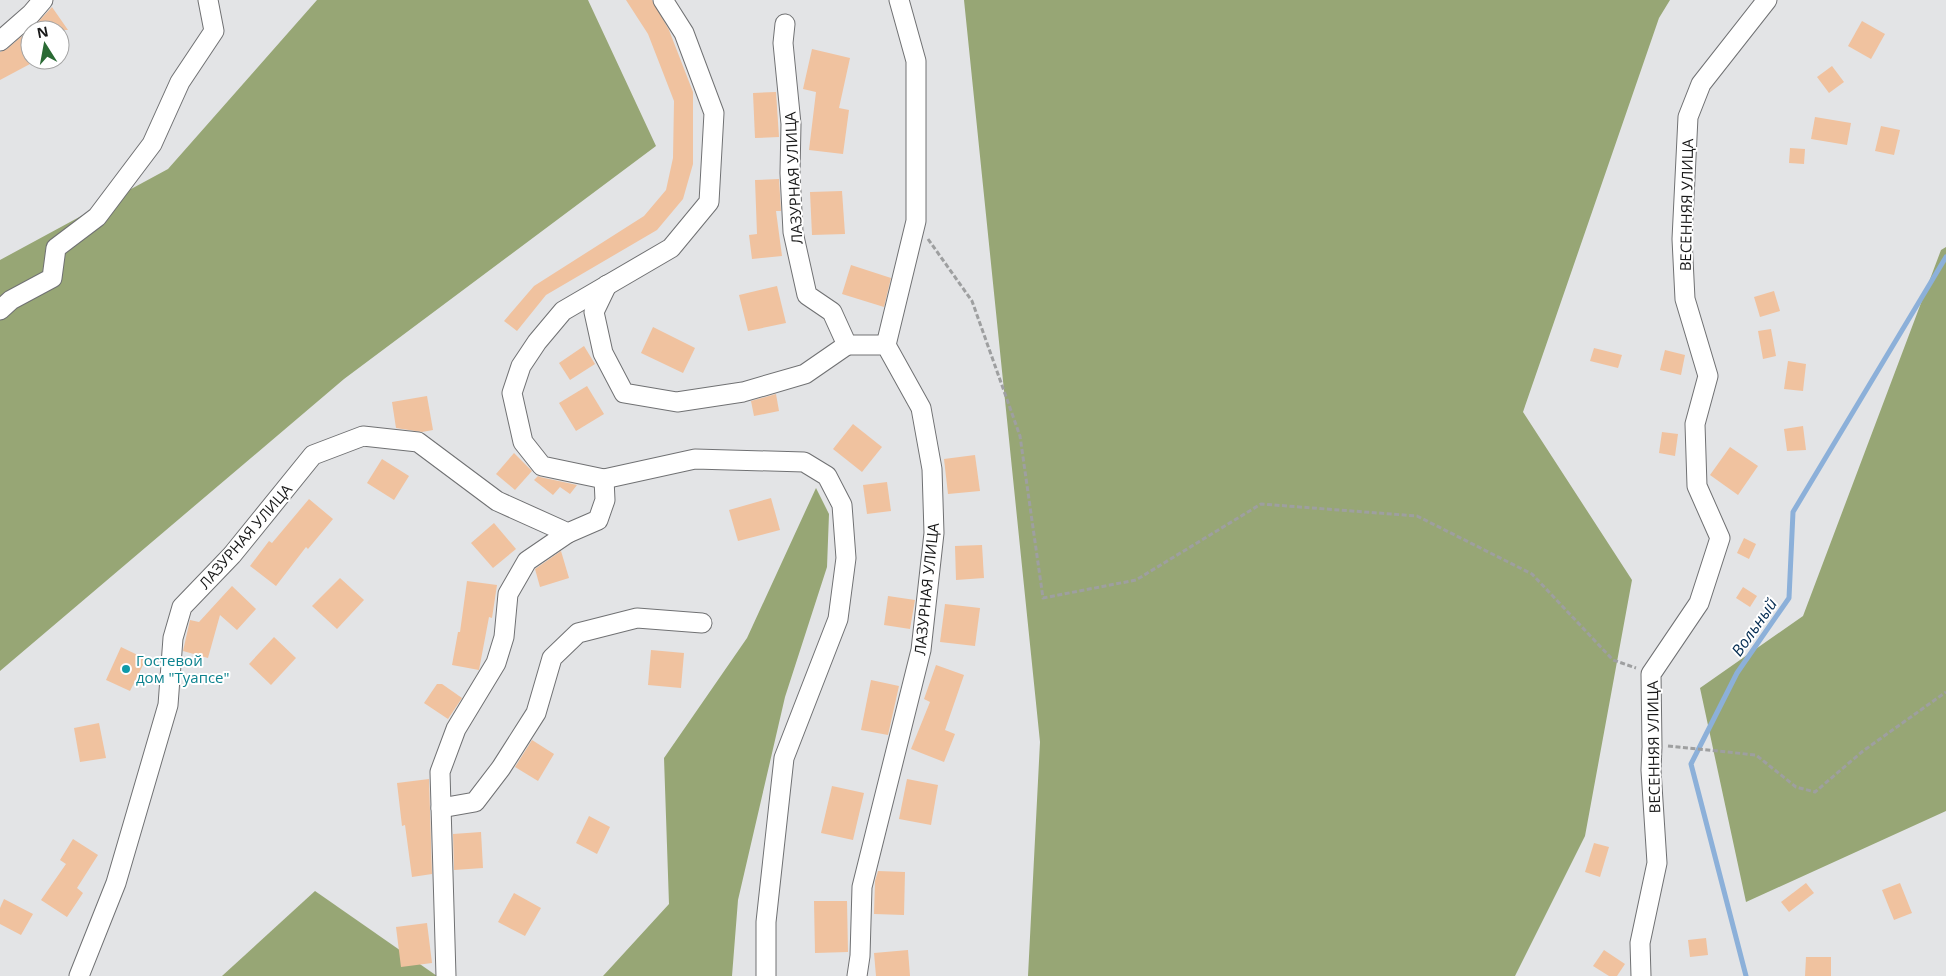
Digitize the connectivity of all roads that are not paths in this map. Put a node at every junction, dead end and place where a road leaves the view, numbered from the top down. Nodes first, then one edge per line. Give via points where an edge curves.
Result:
1 (43, 0) edge
2 (208, 0) edge
3 (663, 0) edge
4 (899, 0) edge
5 (1767, 0) edge
6 (785, 24) dead end
7 (0, 41) edge
8 (607, 285) junction
9 (0, 310) edge
10 (847, 345) junction
11 (886, 345) junction
12 (604, 479) junction
13 (568, 533) junction
14 (702, 623) dead end
15 (441, 808) junction
16 (79, 976) edge
17 (446, 976) edge
18 (766, 976) edge
19 (857, 976) edge
20 (1641, 976) edge

1 - 7 street
2 - 9 street via 214,31 180,82 152,144 97,217 56,248 52,278 11,300
3 - 8 street via 684,33 714,112 709,202 671,248
4 - 11 street via 916,61 916,221
5 - 20 street, ВЕСЕННЯЯ УЛИЦА via 1701,84 1688,117 1682,239 1685,299 1708,376 1695,424 1697,486 1720,538 1699,603 1651,674 1651,770 1657,863 1640,943
6 - 10 street, ЛАЗУРНАЯ УЛИЦА via 783,42 791,124 793,232 807,295 832,312
8 - 10 street via 594,312 603,352 624,393 677,402 743,392 805,374
8 - 12 street via 563,311 522,366 512,393 523,442 542,466
10 - 11 street
11 - 19 street, ЛАЗУРНАЯ УЛИЦА via 921,408 932,469 934,533 921,650 862,887
12 - 13 street via 605,500 598,520
12 - 18 street via 695,459 804,462 827,476 842,505 846,558 838,619 784,758 766,922
13 - 15 street via 527,562 508,594 504,637 496,663 456,729 440,772
13 - 16 street, ЛАЗУРНАЯ УЛИЦА via 497,501 418,442 363,436 314,455 232,555 182,607 173,638 168,705 116,883
14 - 15 street via 637,618 578,633 552,658 536,713 476,802
15 - 17 street

